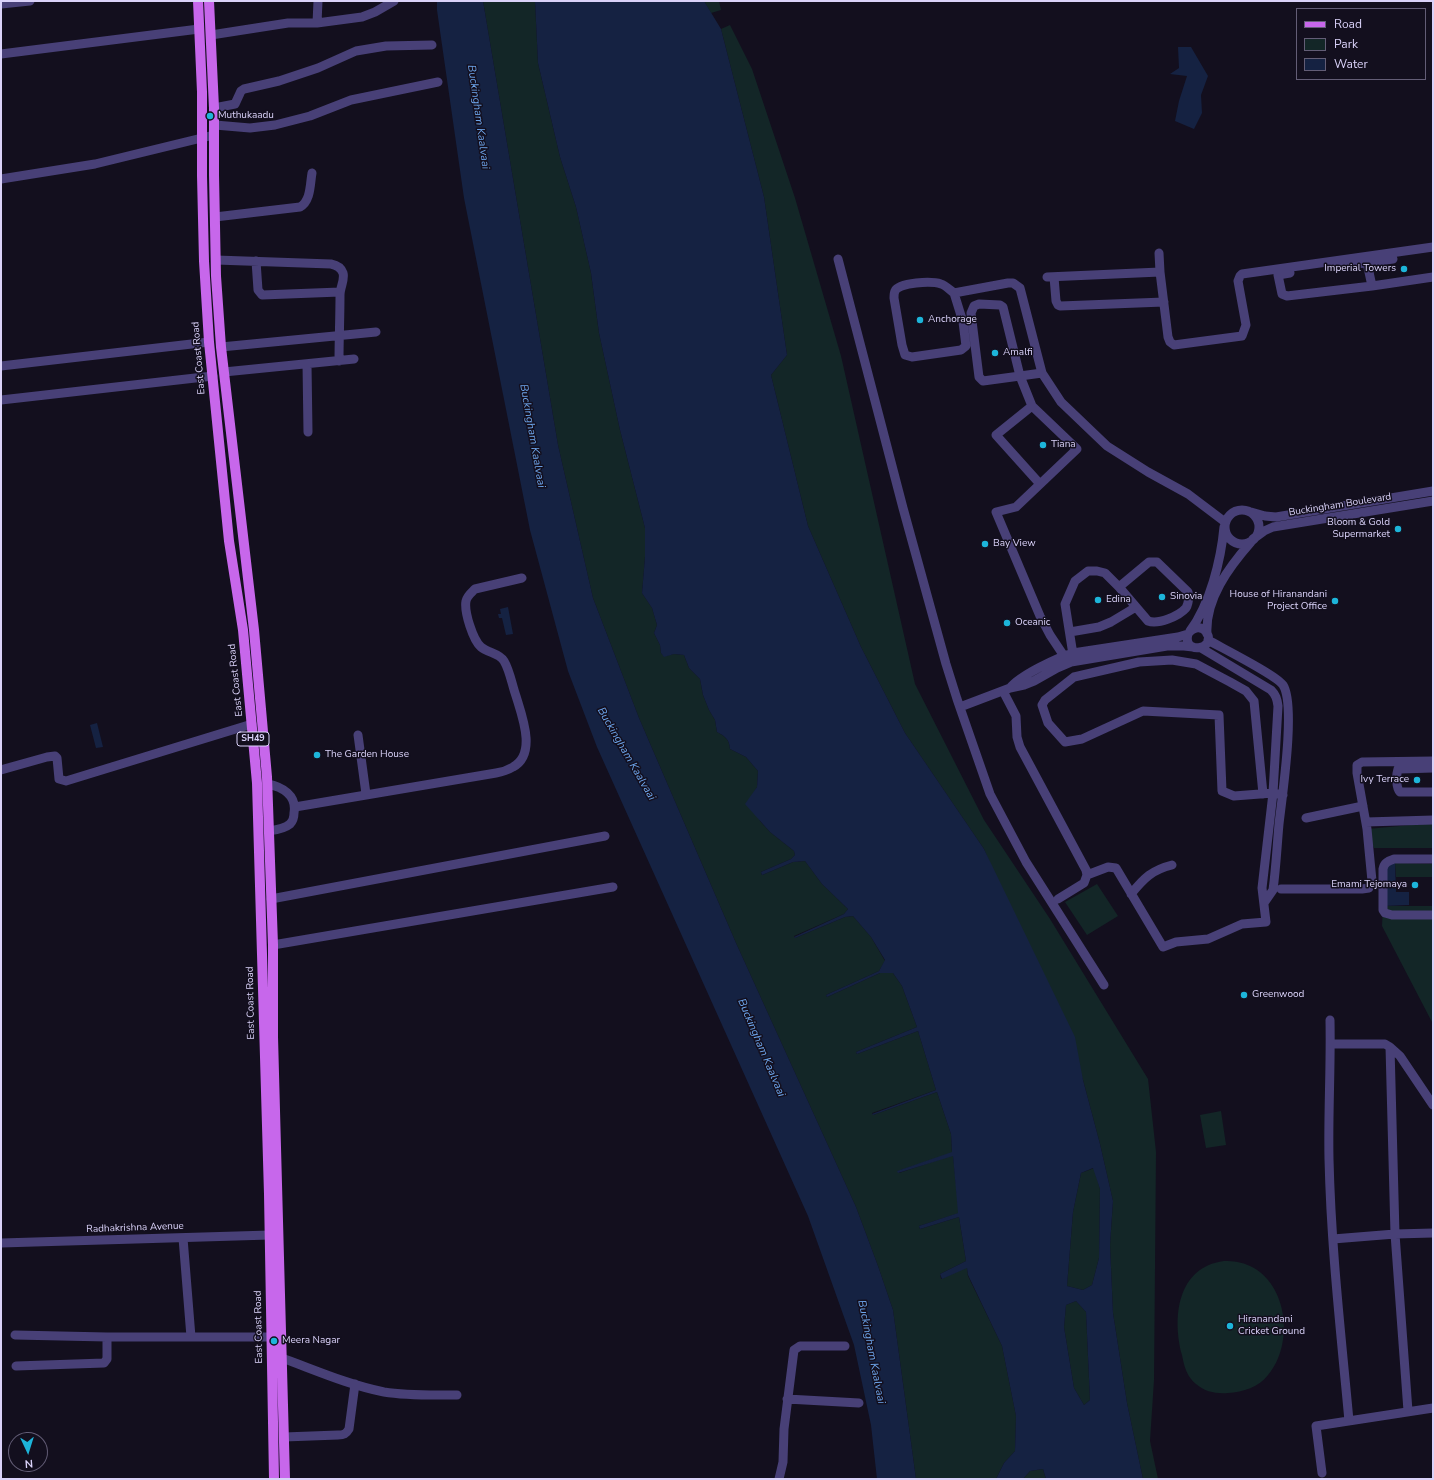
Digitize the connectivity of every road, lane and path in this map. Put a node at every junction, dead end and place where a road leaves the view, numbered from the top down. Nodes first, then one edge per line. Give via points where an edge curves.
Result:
1 (30, 1) edge
2 (198, 1) edge
3 (209, 1) edge
4 (318, 1) edge
5 (394, 1) edge
6 (1, 4) edge
7 (317, 23) junction
8 (199, 29) junction
9 (211, 35) junction
10 (432, 45) dead end
11 (1, 54) edge
12 (438, 82) dead end
13 (214, 108) junction
14 (214, 130) junction
15 (202, 138) junction
16 (312, 173) dead end
17 (1, 179) edge
18 (215, 217) junction
19 (1433, 247) edge
20 (1158, 253) dead end
21 (1433, 253) edge
22 (838, 259) dead end
23 (216, 260) junction
24 (256, 261) junction
25 (1367, 263) junction
26 (1160, 272) junction
27 (1433, 277) edge
28 (1372, 286) junction
29 (340, 292) junction
30 (954, 293) junction
31 (1164, 302) junction
32 (967, 322) junction
33 (376, 332) dead end
34 (339, 336) junction
35 (209, 342) junction
36 (221, 347) junction
37 (354, 359) dead end
38 (339, 361) junction
39 (307, 364) junction
40 (1, 366) edge
41 (224, 372) junction
42 (1042, 373) junction
43 (213, 376) junction
44 (1020, 376) junction
45 (1, 400) edge
46 (1032, 406) junction
47 (308, 432) dead end
48 (1040, 484) junction
49 (1433, 491) edge
50 (1407, 495) junction
51 (1433, 501) edge
52 (1409, 505) junction
53 (1250, 512) junction
54 (1225, 524) junction
55 (1253, 540) junction
56 (522, 578) dead end
57 (1119, 587) junction
58 (1136, 607) junction
59 (1070, 632) junction
60 (1189, 632) junction
61 (1208, 637) junction
62 (1197, 648) junction
63 (1064, 656) junction
64 (1236, 656) junction
65 (1074, 657) junction
66 (1228, 665) junction
67 (1007, 689) junction
68 (960, 708) junction
69 (252, 724) junction
70 (358, 735) dead end
71 (1433, 761) edge
72 (1433, 768) edge
73 (1, 770) edge
74 (268, 784) junction
75 (1433, 792) edge
76 (1273, 793) junction
77 (366, 794) junction
78 (1263, 794) junction
79 (1283, 795) junction
80 (1363, 806) junction
81 (295, 807) junction
82 (1306, 818) dead end
83 (1433, 820) edge
84 (1366, 822) junction
85 (269, 831) junction
86 (605, 836) dead end
87 (1433, 859) edge
88 (1172, 865) dead end
89 (1087, 875) junction
90 (613, 887) dead end
91 (1282, 889) dead end
92 (1131, 894) junction
93 (271, 898) junction
94 (1058, 899) dead end
95 (1264, 903) junction
96 (1433, 915) edge
97 (273, 945) junction
98 (1104, 985) dead end
99 (1330, 1020) dead end
100 (1331, 1044) junction
101 (1390, 1047) junction
102 (1433, 1105) edge
103 (1433, 1232) edge
104 (1395, 1234) junction
105 (270, 1235) junction
106 (183, 1238) junction
107 (1333, 1239) junction
108 (1, 1243) edge
109 (15, 1335) dead end
110 (191, 1337) junction
111 (271, 1337) junction
112 (107, 1338) junction
113 (845, 1346) dead end
114 (282, 1358) junction
115 (16, 1366) dead end
116 (356, 1384) junction
117 (457, 1395) dead end
118 (787, 1399) junction
119 (859, 1403) dead end
120 (1433, 1408) edge
121 (1408, 1411) junction
122 (1349, 1421) junction
123 (284, 1437) junction
124 (1322, 1473) dead end
125 (274, 1479) edge
126 (285, 1479) edge
127 (779, 1479) edge

1 - 6 street
2 - 8 main road, East Coast Road / SH49
3 - 9 main road, SH49
4 - 7 street
5 - 7 street via 362,17
7 - 9 street via 288,23
8 - 11 street
8 - 15 main road, East Coast Road / SH49
9 - 13 main road, SH49
10 - 13 street via 386,46 356,51 286,79 244,89 235,104
12 - 14 street via 351,100 310,116 275,125
13 - 14 main road, SH49
14 - 15 street
14 - 18 main road, SH49
15 - 17 street via 96,164
15 - 35 main road, East Coast Road / SH49 via 204,260
16 - 18 street via 308,199 300,207
18 - 23 main road, SH49
19 - 31 street via 1242,274 1238,281 1246,325 1242,336 1174,345 1168,337
20 - 26 street
21 - 25 street
22 - 68 street via 903,508
23 - 24 street
23 - 36 main road, SH49
24 - 29 street via 336,265 343,272
24 - 29 street via 258,290 262,295
25 - 28 street
25 - 28 street via 1278,275 1282,294 1287,296
26 - 31 street
26 - 31 street via 1050,277 1056,301 1060,306
27 - 28 street
29 - 34 street
30 - 32 street
30 - 32 street via 941,284 925,283 907,284 894,292 905,355 912,358 961,350 966,346
30 - 42 street via 1008,283 1017,285 1020,288
32 - 44 street via 981,380
32 - 44 street via 974,306 1000,304 1003,307
33 - 34 street
34 - 36 street
34 - 38 street
35 - 40 street
35 - 43 main road, East Coast Road / SH49
36 - 41 main road, SH49
37 - 38 street
38 - 39 street
39 - 41 street
39 - 47 street
41 - 74 main road, SH49 via 254,630
42 - 44 street
42 - 54 street via 1061,402 1107,446 1188,494
43 - 45 street
43 - 69 main road, East Coast Road / SH49 via 229,540 243,630
44 - 46 street
46 - 48 street via 996,435
46 - 48 street via 1077,449
48 - 63 street via 1016,507 996,512 1040,616
49 - 50 street, Buckingham Boulevard
50 - 52 street
50 - 53 street, Buckingham Boulevard via 1276,516
51 - 52 street, Buckingham Boulevard
52 - 55 street, Buckingham Boulevard via 1273,527 1260,533
53 - 54 street, Buckingham Boulevard via 1237,510 1230,515
53 - 55 street, Buckingham Boulevard via 1257,518 1259,526
54 - 55 street, Buckingham Boulevard via 1228,537 1233,542 1243,544
54 - 60 street via 1222,550 1212,583 1201,613
55 - 61 street, Buckingham Boulevard via 1228,572 1214,598 1208,617
56 - 77 street via 475,589 469,594 466,604 470,627 480,646 500,657 506,665 525,727 526,743 521,760 514,767 496,773
57 - 58 street
57 - 58 street via 1149,562 1156,562 1188,592 1189,599 1185,608 1166,620 1148,621
57 - 59 street via 1105,573 1097,570 1088,571 1075,581 1065,604
58 - 59 street via 1099,627
59 - 65 street
60 - 61 street via 1199,628 1206,631
60 - 62 street via 1188,640
60 - 65 street via 1178,637
61 - 62 street via 1206,644
61 - 64 street
62 - 65 street via 1167,646
62 - 66 street
63 - 65 street
63 - 67 street via 1046,664
64 - 66 street
64 - 79 street via 1274,678 1286,692 1288,727
65 - 67 street via 1034,681
66 - 76 street via 1275,694 1278,706
67 - 68 street
67 - 89 street via 1016,716 1020,747
68 - 98 street via 990,794 1026,862
69 - 73 street via 66,781 59,779 55,756
69 - 105 main road, East Coast Road / SH49 via 258,808
70 - 77 street
71 - 80 street via 1358,764 1356,770
72 - 75 street via 1398,769 1397,790
74 - 81 street via 288,793
74 - 85 main road, SH49
76 - 78 street
76 - 79 street
76 - 95 street via 1262,888
77 - 81 street
78 - 78 street via 1254,701 1246,691 1196,664 1172,660 1139,662 1074,677 1042,705 1048,722 1065,742 1082,739 1143,711 1219,715 1222,791 1234,796
79 - 95 street via 1273,890
80 - 82 street
80 - 84 street
81 - 85 street via 290,824
83 - 84 street
84 - 91 street via 1372,881 1369,888
85 - 93 main road, SH49
86 - 93 street
87 - 96 street via 1394,859 1388,861 1383,869 1385,913
88 - 92 street via 1150,874
89 - 92 street via 1108,867 1116,868
89 - 94 street via 1084,883
90 - 97 street
92 - 95 street via 1163,947 1176,942 1208,939 1242,924 1266,922
93 - 97 main road, SH49
97 - 114 main road, SH49 via 273,1037
99 - 100 street
100 - 101 street via 1386,1044
100 - 107 street via 1329,1158
101 - 102 street via 1400,1056
101 - 104 street
103 - 104 street
104 - 107 street
104 - 121 street
105 - 106 street, Radhakrishna Avenue
105 - 111 main road, East Coast Road / SH49
106 - 108 street, Radhakrishna Avenue
106 - 110 street
107 - 122 street
109 - 112 street
110 - 111 street
110 - 112 street
111 - 125 main road, East Coast Road / SH49
112 - 115 street via 107,1359 104,1363
113 - 118 street via 800,1346 794,1350
114 - 116 street
114 - 123 main road, SH49
116 - 117 street via 384,1392
116 - 123 street via 350,1429 347,1433
118 - 119 street
118 - 127 street via 783,1462
120 - 121 street
121 - 122 street
122 - 124 street via 1316,1426
123 - 126 main road, SH49

